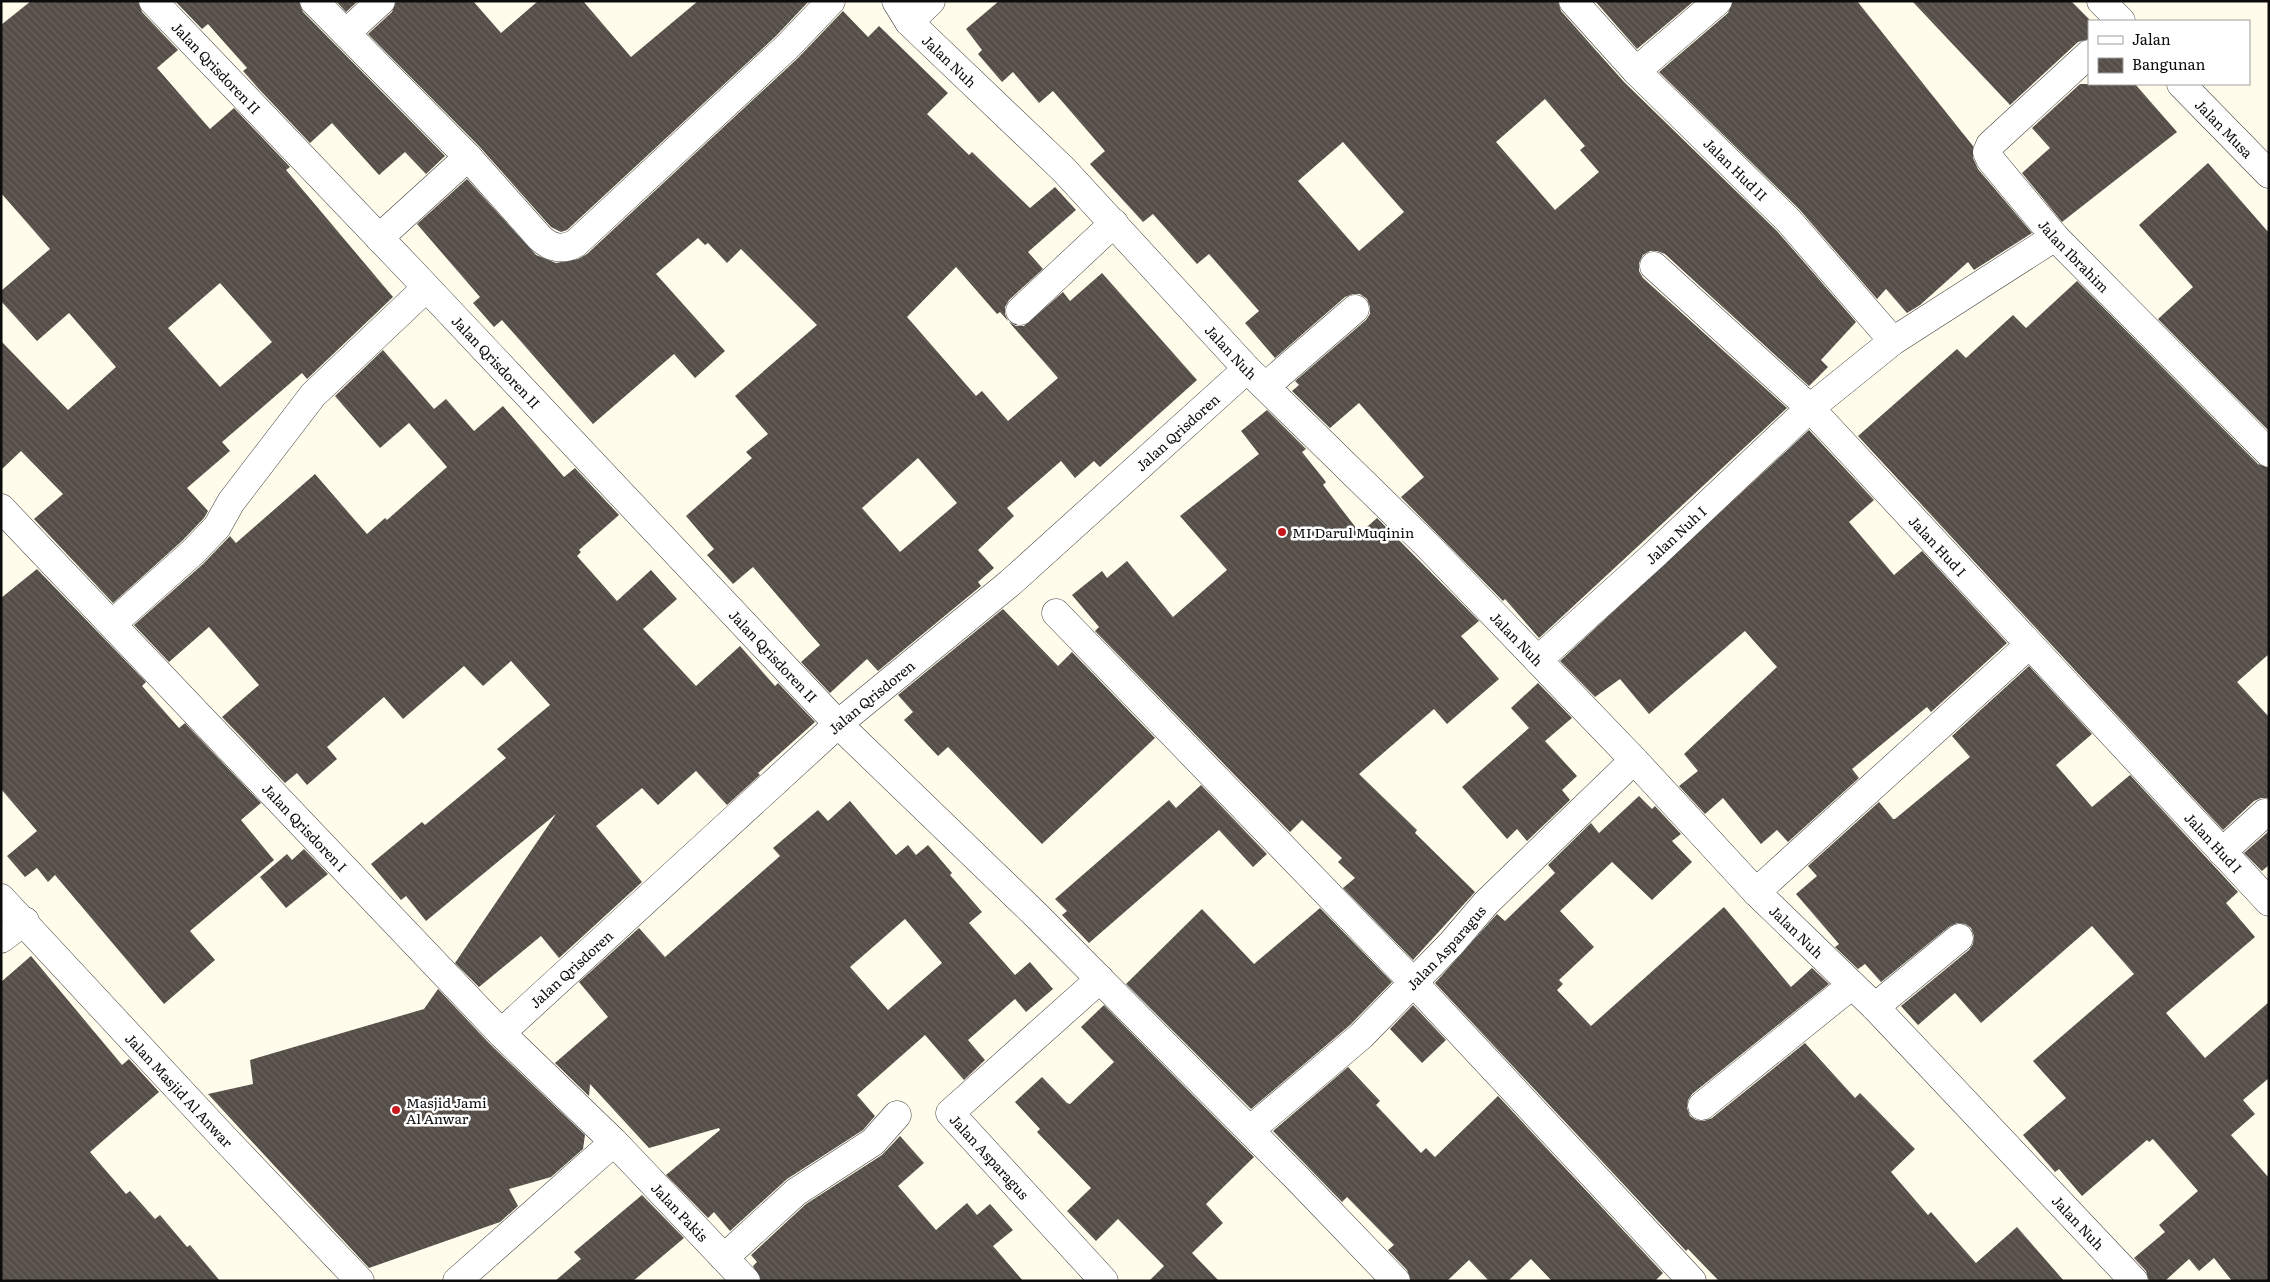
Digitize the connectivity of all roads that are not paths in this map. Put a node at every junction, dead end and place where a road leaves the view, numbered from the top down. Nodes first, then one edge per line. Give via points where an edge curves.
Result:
1 (153, 1) edge
2 (314, 1) edge
3 (382, 1) edge
4 (831, 1) edge
5 (931, 1) edge
6 (1573, 1) edge
7 (1718, 1) edge
8 (2100, 1) edge
9 (903, 11) edge
10 (2120, 20) edge
11 (346, 33) junction
12 (2088, 55) edge
13 (1636, 70) junction
14 (2183, 85) edge
15 (468, 157) junction
16 (2269, 174) edge
17 (1114, 223) junction
18 (2055, 237) junction
19 (379, 238) junction
20 (1654, 266) dead end
21 (426, 288) junction
22 (1355, 309) dead end
23 (1020, 311) dead end
24 (1893, 341) junction
25 (1257, 378) junction
26 (1810, 408) junction
27 (2269, 453) edge
28 (1, 508) edge
29 (1056, 613) dead end
30 (112, 624) junction
31 (2029, 646) junction
32 (1538, 660) junction
33 (838, 724) junction
34 (1634, 760) junction
35 (2265, 813) dead end
36 (2222, 852) junction
37 (1756, 892) junction
38 (1, 898) edge
39 (2269, 902) edge
40 (25, 921) junction
41 (1960, 938) dead end
42 (1, 939) edge
43 (1100, 980) junction
44 (1414, 983) junction
45 (1852, 985) junction
46 (1875, 1007) junction
47 (501, 1033) junction
48 (1702, 1106) dead end
49 (897, 1115) dead end
50 (1250, 1130) junction
51 (614, 1142) junction
52 (724, 1258) junction
53 (1686, 1279) edge
54 (360, 1281) edge
55 (457, 1281) edge
56 (746, 1281) edge
57 (1104, 1281) edge
58 (1396, 1281) edge
59 (2134, 1281) edge

1 - 19 street, Jalan Qrisdoren II
2 - 11 street
3 - 11 street
4 - 15 street via 787,47 570,247 549,246
5 - 9 street
6 - 13 street, Jalan Hud II
7 - 13 street
8 - 10 street
9 - 17 street, Jalan Nuh
11 - 15 street
12 - 18 street, Jalan Ibrahim via 1990,145 1988,152 1990,159
13 - 24 street, Jalan Hud II via 1788,220
14 - 16 street, Jalan Musa
15 - 19 street
17 - 23 street
17 - 25 street, Jalan Nuh
18 - 24 street
18 - 27 street, Jalan Ibrahim
19 - 21 street, Jalan Qrisdoren II
20 - 26 street, Jalan Hud I
21 - 30 street via 314,395 231,502 217,527
21 - 33 street, Jalan Qrisdoren II
22 - 25 street, Jalan Qrisdoren
24 - 26 street
25 - 32 street, Jalan Nuh via 1428,546
25 - 33 street, Jalan Qrisdoren
26 - 31 street, Jalan Hud I
26 - 32 street, Jalan Nuh I via 1654,556
28 - 30 street, Jalan Qrisdoren I
29 - 44 street
30 - 47 street, Jalan Qrisdoren I
31 - 36 street, Jalan Hud I
31 - 37 street
32 - 34 street, Jalan Nuh
33 - 43 street
33 - 47 street, Jalan Qrisdoren
34 - 37 street, Jalan Nuh
34 - 44 street, Jalan Asparagus via 1486,903
35 - 36 street
36 - 39 street, Jalan Hud I
37 - 45 street, Jalan Nuh
38 - 40 street, Jalan Masjid Al Anwar
40 - 42 street
40 - 54 street, Jalan Masjid Al Anwar
41 - 46 street
43 - 50 street
43 - 57 street, Jalan Asparagus via 950,1112
44 - 50 street, Jalan Asparagus via 1361,1036
44 - 53 street
45 - 46 street, Jalan Nuh
45 - 48 street
46 - 59 street, Jalan Nuh
47 - 51 street, Jalan Qrisdoren I
49 - 52 street via 872,1142 796,1192
50 - 58 street
51 - 52 street, Jalan Pakis
51 - 55 street
52 - 56 street, Jalan Pakis

